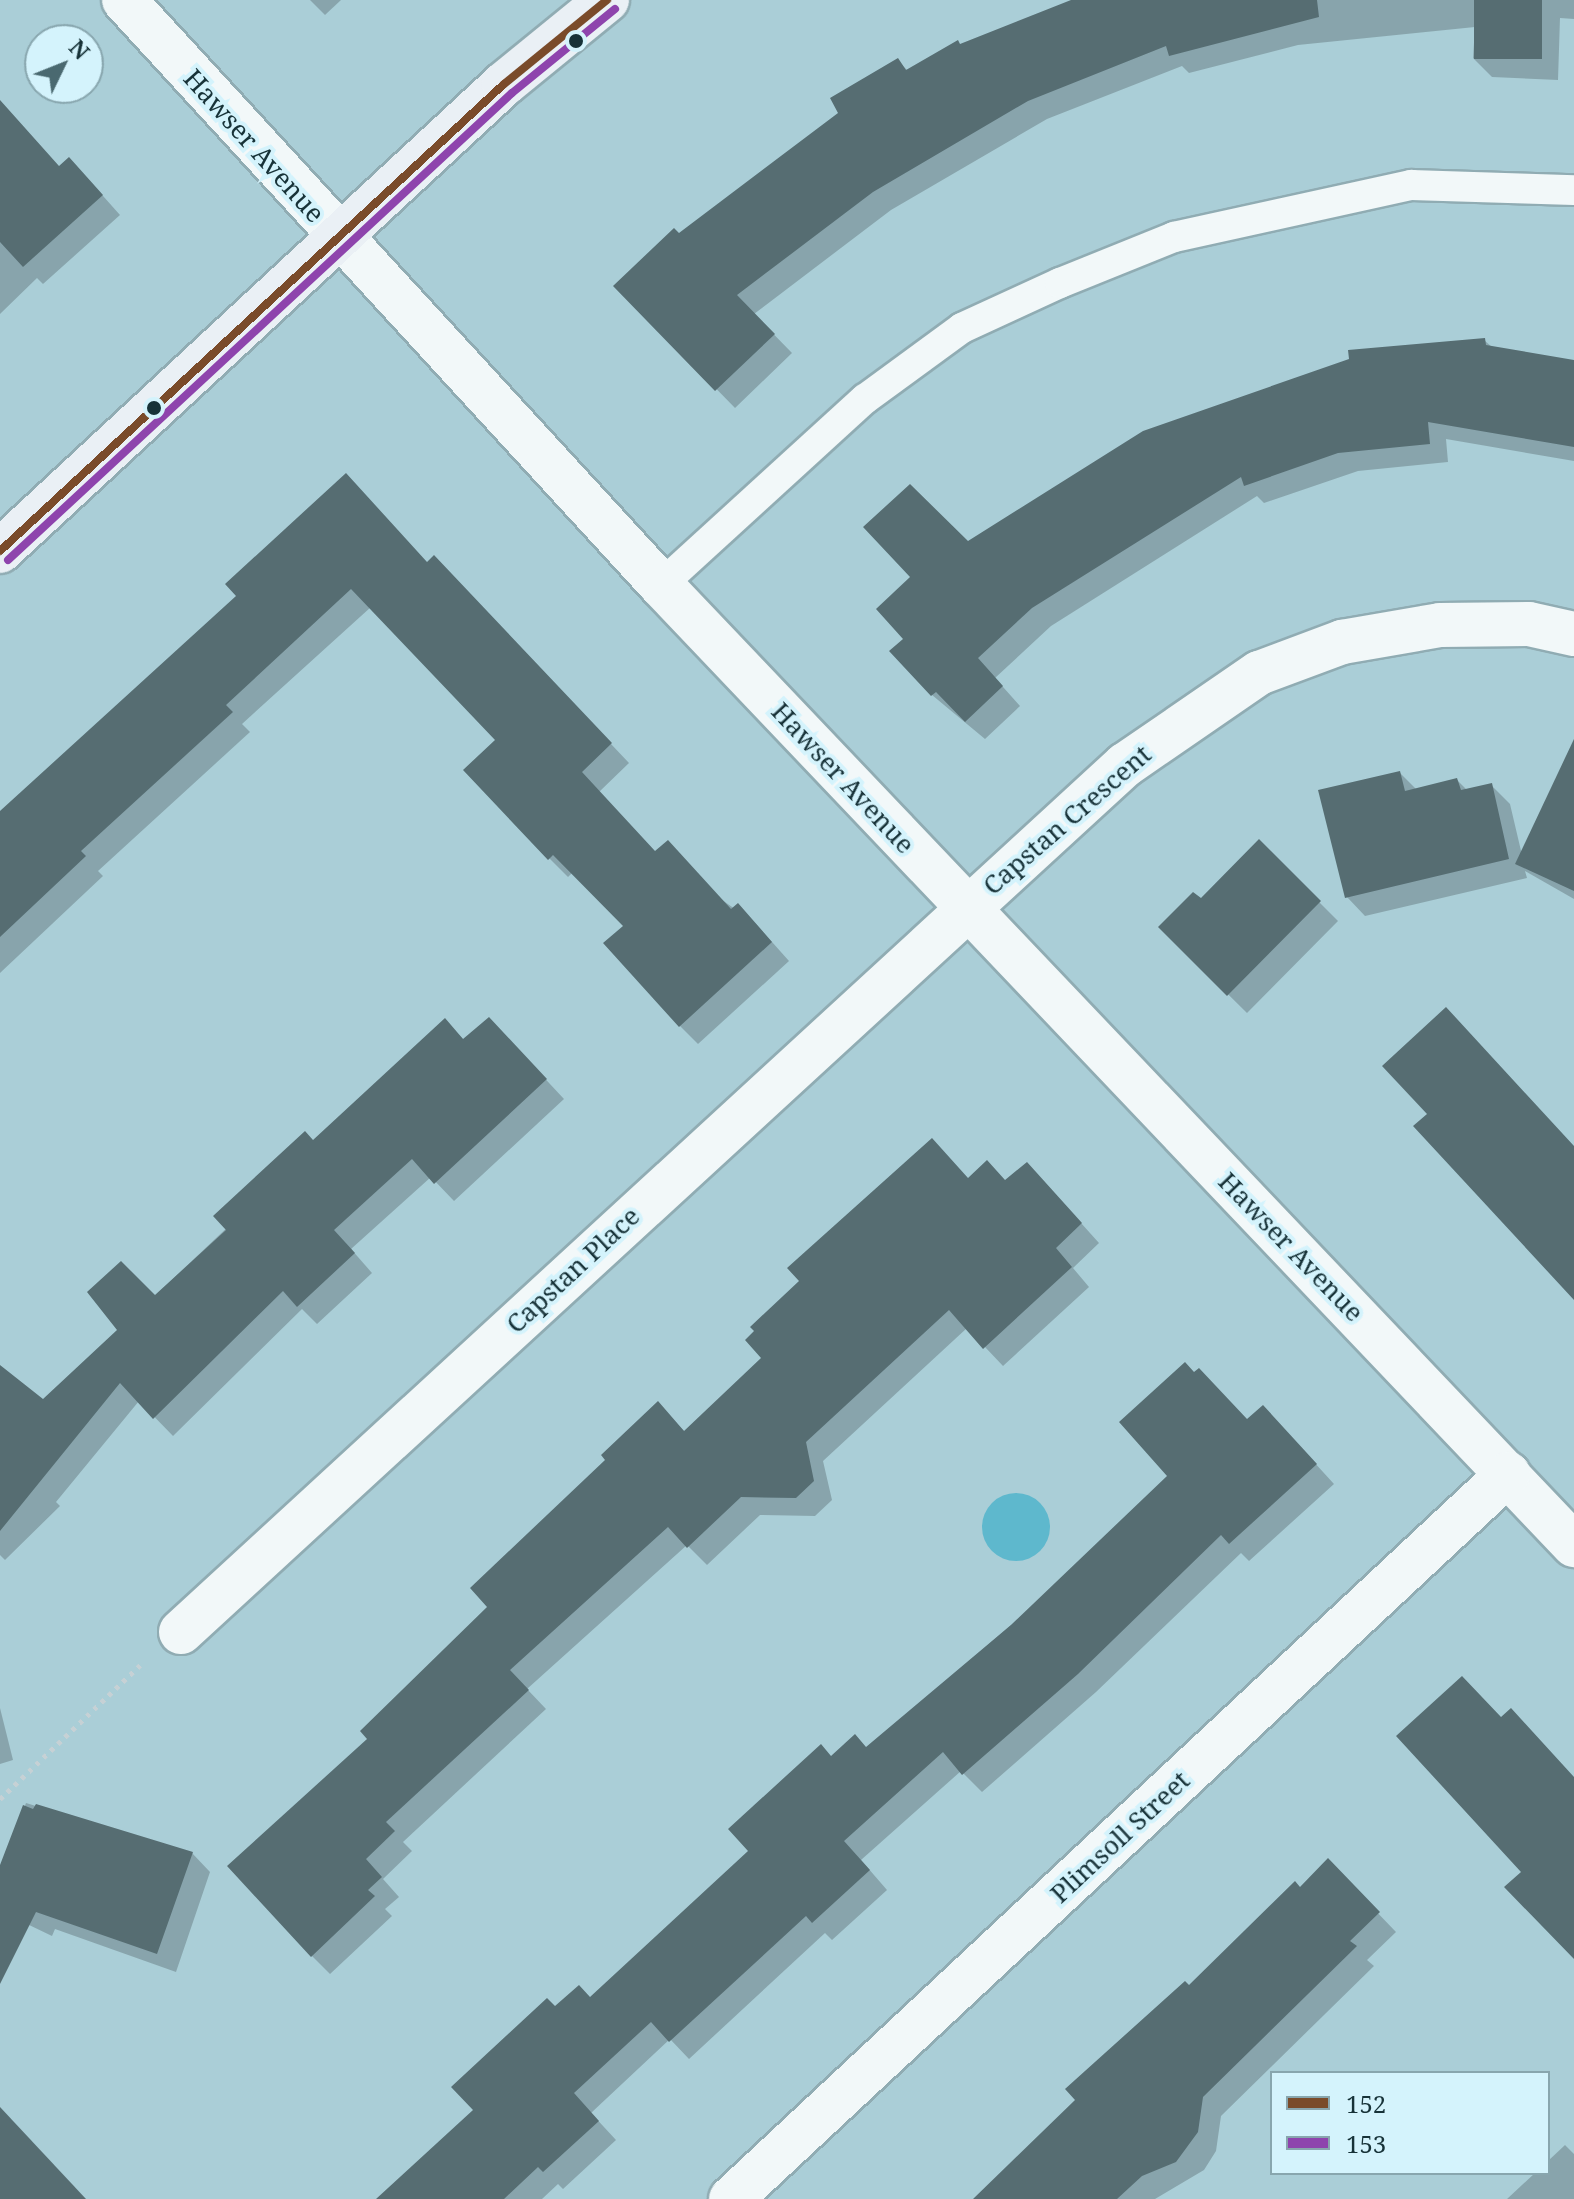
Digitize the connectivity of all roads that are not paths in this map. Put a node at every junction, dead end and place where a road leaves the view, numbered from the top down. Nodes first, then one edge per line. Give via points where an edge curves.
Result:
1 (124, 0) edge
2 (607, 0) edge
3 (1574, 190) edge
4 (338, 239) junction
5 (0, 551) edge
6 (661, 585) junction
7 (1574, 634) edge
8 (966, 908) junction
9 (1508, 1474) junction
10 (1574, 1545) edge
11 (181, 1632) road end
12 (731, 2199) edge

1 - 4 street, Hawser Avenue
2 - 4 main road via 504,84
3 - 6 lane via 1411,185 1174,237 1060,283 962,328 865,399
4 - 5 main road
4 - 6 street, Hawser Avenue
6 - 8 street, Hawser Avenue
7 - 8 street, Capstan Crescent via 1529,624 1440,625 1342,642 1259,673 1125,765
8 - 9 street, Hawser Avenue
8 - 11 street, Capstan Place
9 - 10 street, Hawser Avenue
9 - 12 street, Plimsoll Street

